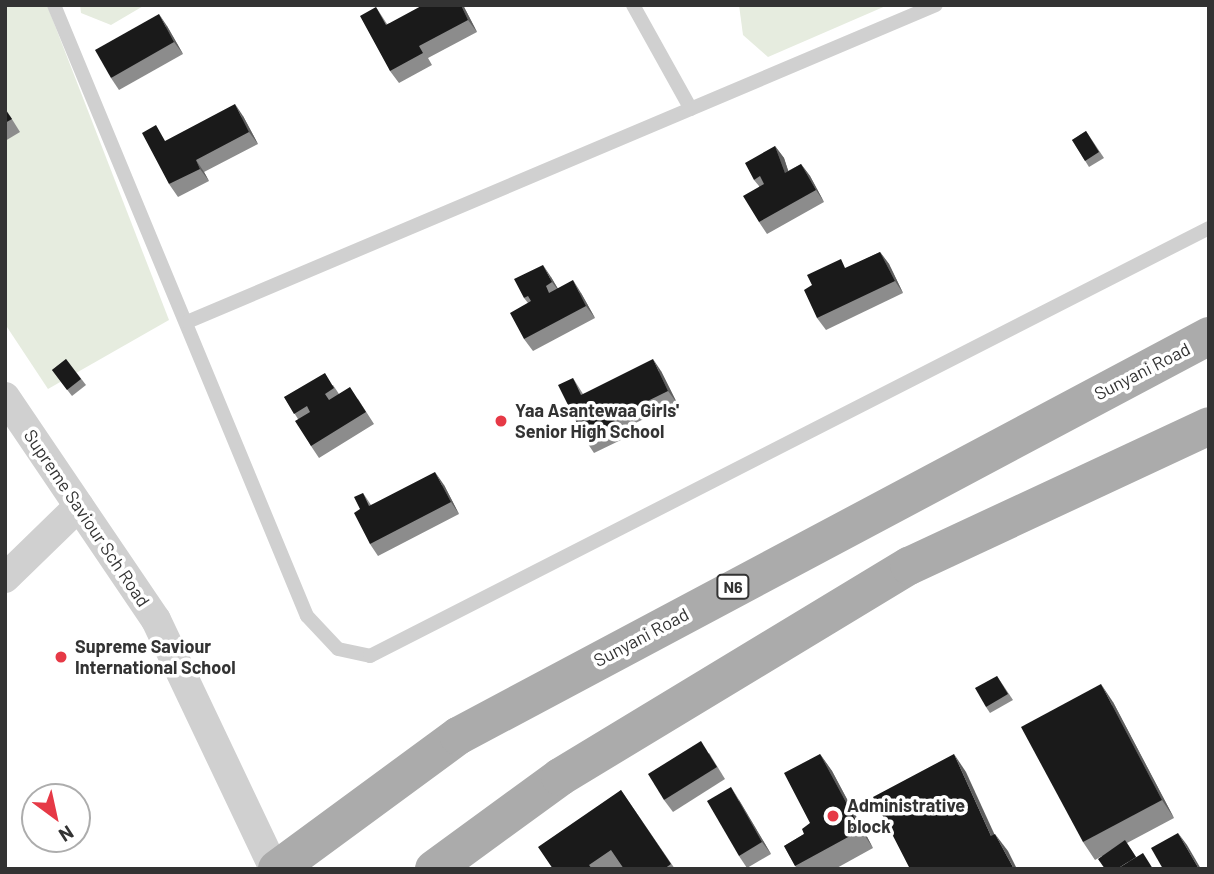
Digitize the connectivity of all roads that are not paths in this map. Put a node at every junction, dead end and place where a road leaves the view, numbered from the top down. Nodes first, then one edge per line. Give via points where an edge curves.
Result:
1 (54, 5) edge
2 (632, 5) edge
3 (936, 5) edge
4 (691, 109) junction
5 (1209, 229) edge
6 (187, 322) junction
7 (1209, 336) edge
8 (5, 397) edge
9 (1209, 426) edge
10 (79, 506) junction
11 (5, 578) edge
12 (275, 869) edge
13 (434, 869) edge

1 - 6 lane
2 - 4 lane
3 - 4 lane
4 - 6 lane
5 - 6 lane via 370,656 338,649 307,616
7 - 12 main road, Sunyani Road / N6 via 458,736
8 - 10 street, Supreme Saviour Sch Road
9 - 13 main road via 909,566 560,778
10 - 11 street
10 - 12 street, Supreme Saviour Sch Road via 156,620 181,666

